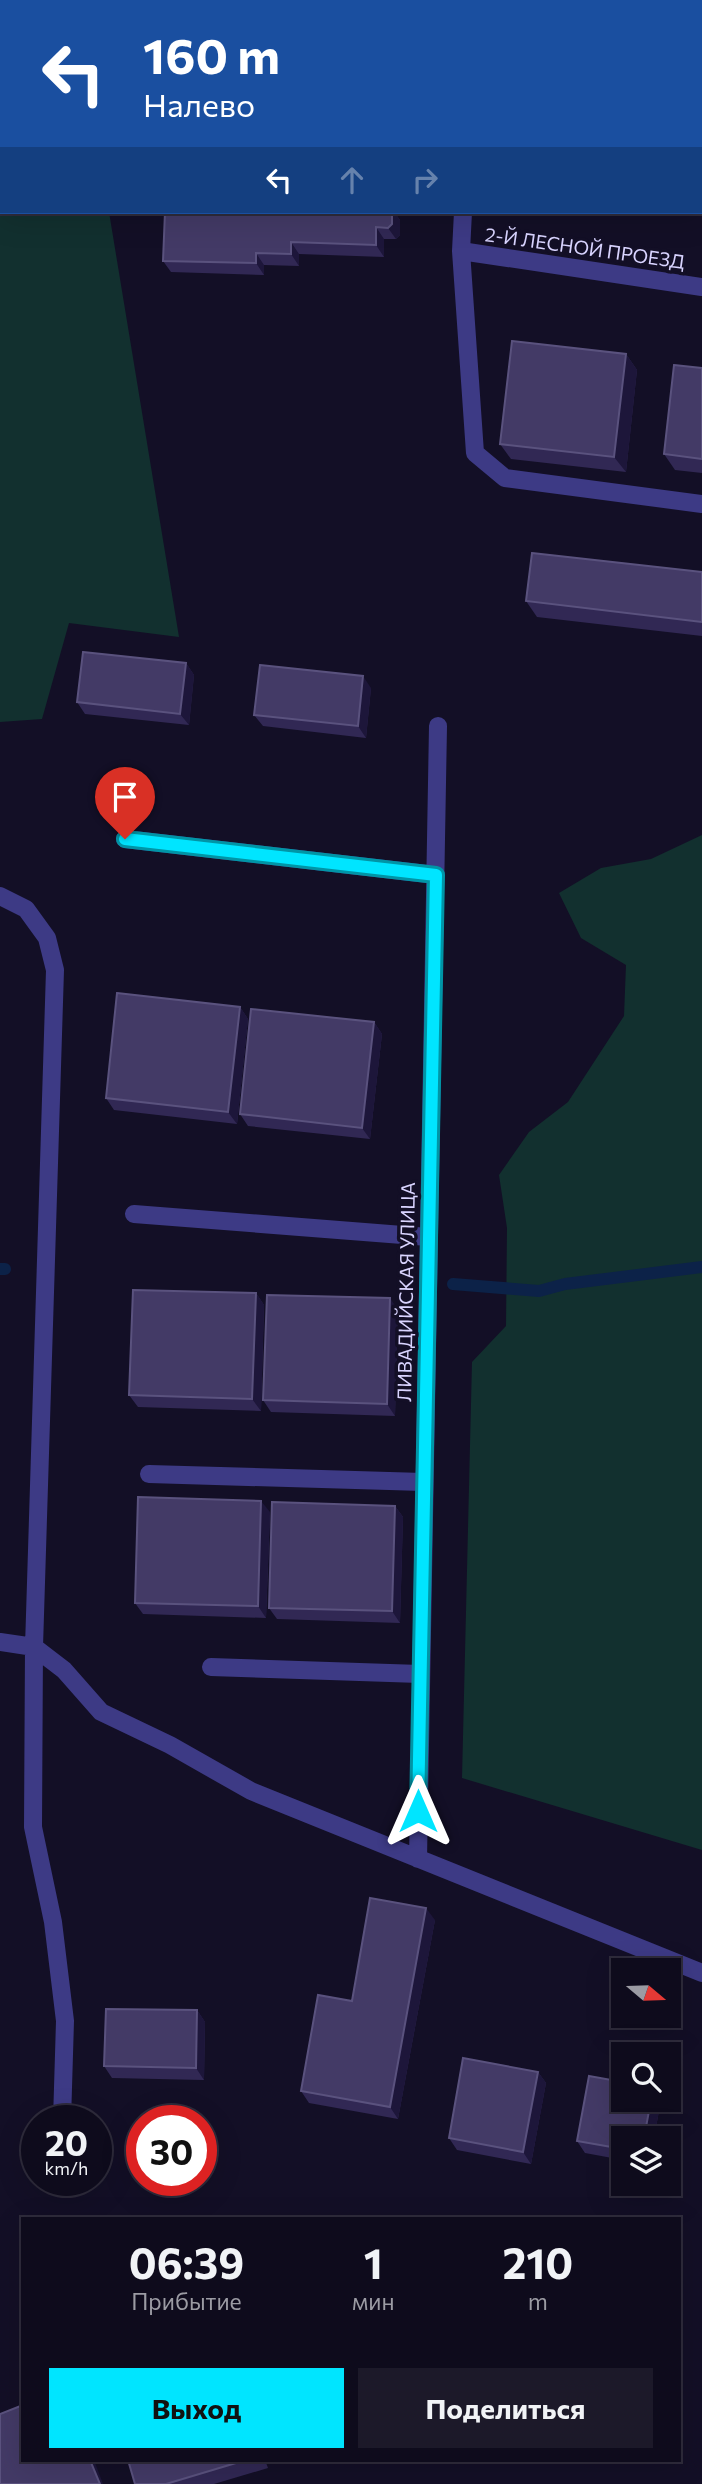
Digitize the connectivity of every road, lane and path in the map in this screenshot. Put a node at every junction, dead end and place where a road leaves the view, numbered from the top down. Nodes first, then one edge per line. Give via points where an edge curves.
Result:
1 (463, 214) edge
2 (461, 251) junction
3 (702, 287) edge
4 (702, 504) edge
5 (438, 726) dead end
6 (125, 839) dead end
7 (436, 875) junction
8 (0, 896) edge
9 (134, 1214) dead end
10 (428, 1237) junction
11 (149, 1474) dead end
12 (424, 1482) junction
13 (0, 1642) edge
14 (34, 1647) junction
15 (212, 1667) dead end
16 (420, 1674) junction
17 (418, 1858) junction
18 (702, 1973) edge
19 (62, 2105) edge

1 - 2 street
2 - 3 street, 2-Й ЛЕСНОЙ ПРОЕЗД
2 - 4 street via 475,453 505,478
5 - 7 street, ЛИВАДИЙСКАЯ УЛИЦА
6 - 7 street
7 - 10 street, ЛИВАДИЙСКАЯ УЛИЦА
8 - 14 street via 26,909 47,937 55,970
9 - 10 street
10 - 12 street, ЛИВАДИЙСКАЯ УЛИЦА
11 - 12 street
12 - 16 street, ЛИВАДИЙСКАЯ УЛИЦА
13 - 14 street
14 - 17 street via 64,1670 102,1712 251,1791
14 - 19 street via 33,1826 53,1922 65,2021
15 - 16 street
16 - 17 street, ЛИВАДИЙСКАЯ УЛИЦА
17 - 18 street

